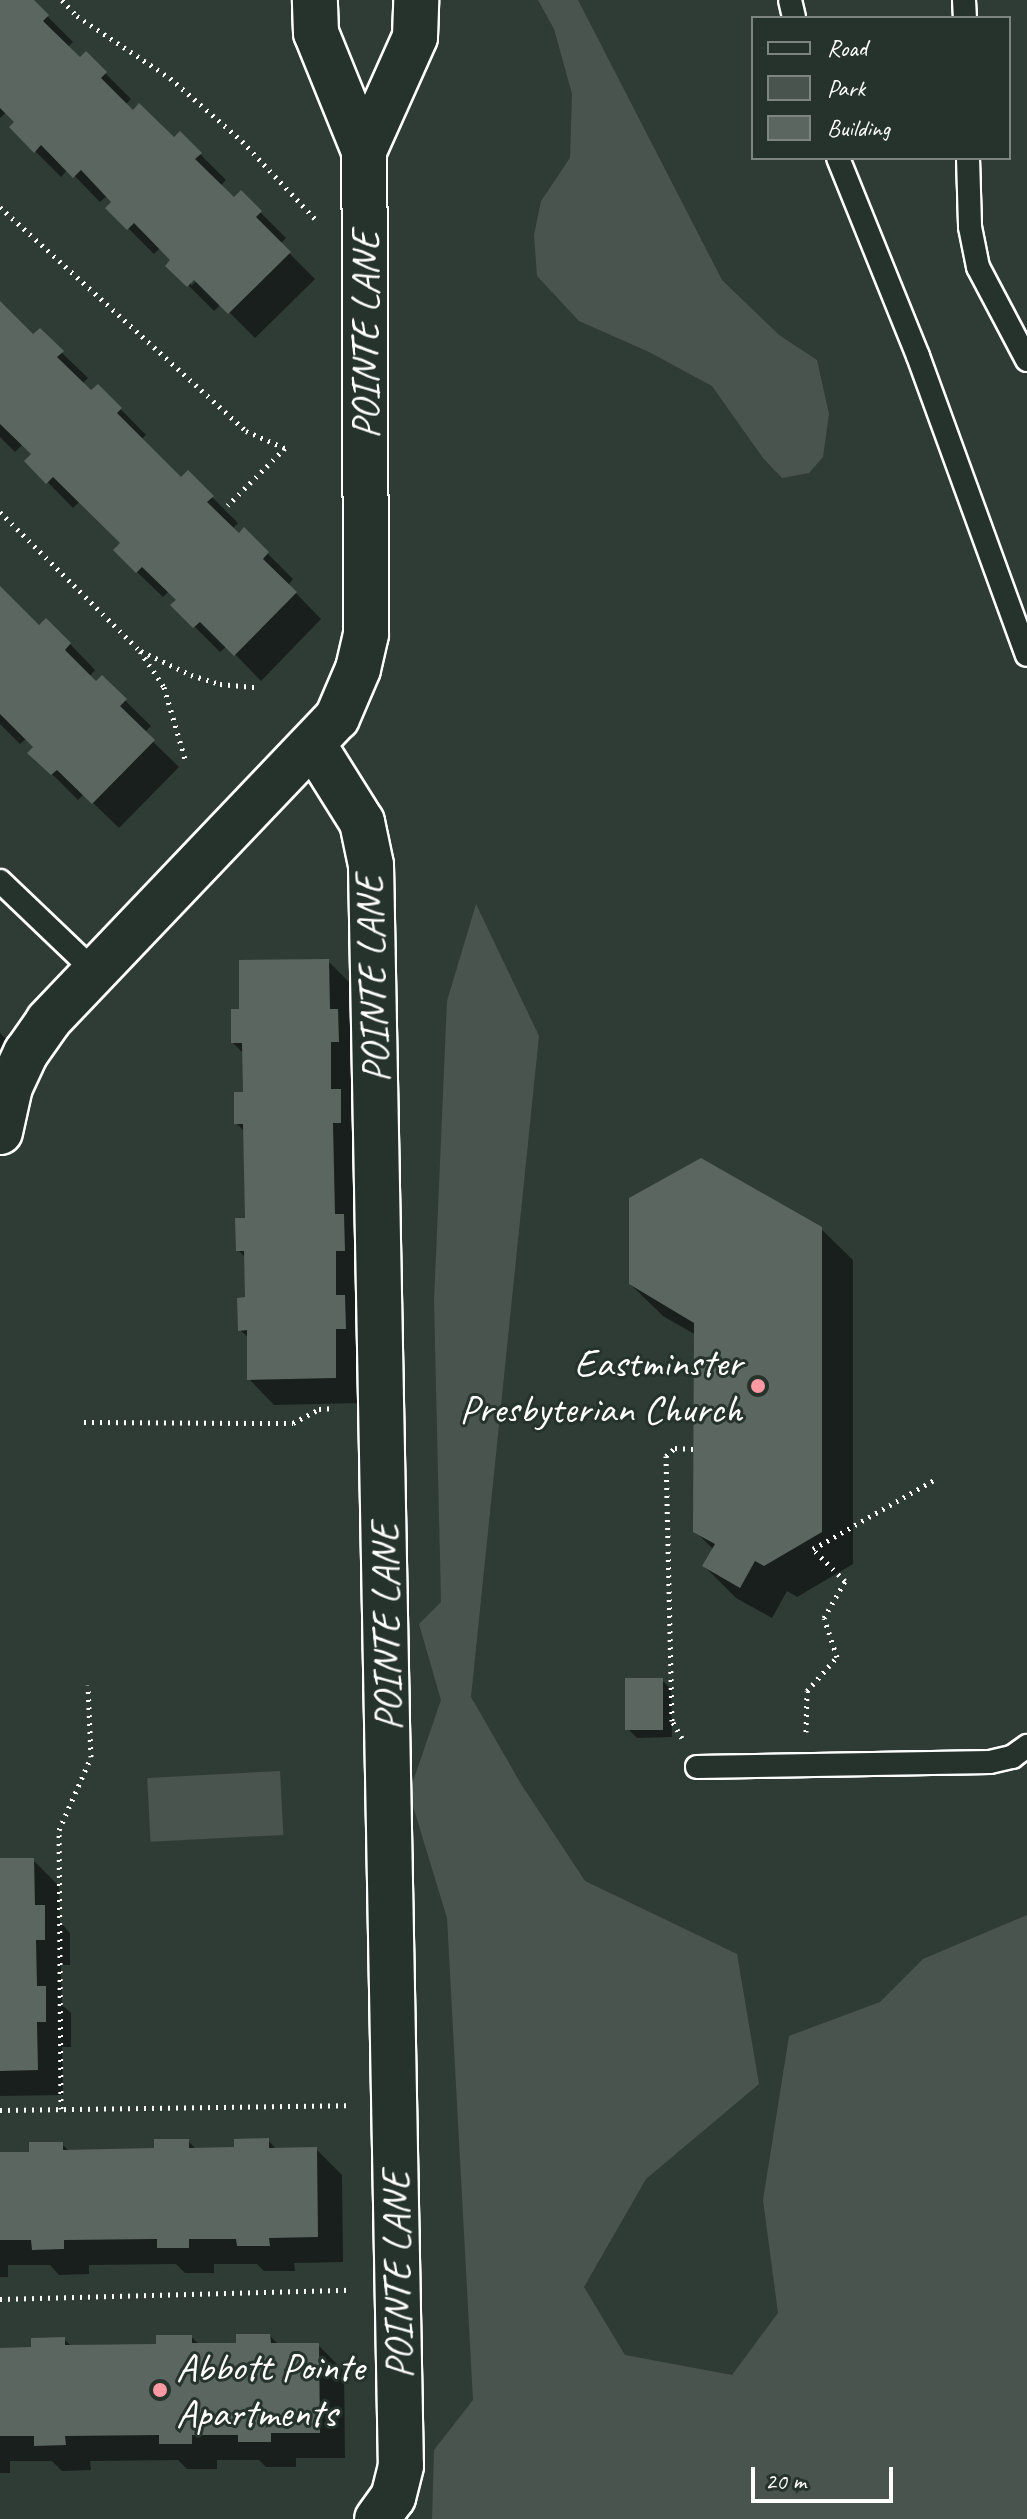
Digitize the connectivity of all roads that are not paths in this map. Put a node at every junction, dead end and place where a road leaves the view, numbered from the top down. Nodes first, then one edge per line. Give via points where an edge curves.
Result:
1 (315, 0) edge
2 (416, 0) edge
3 (364, 151) junction
4 (839, 160) edge
5 (968, 160) edge
6 (1027, 360) edge
7 (1027, 655) edge
8 (313, 744) junction
9 (0, 881) edge
10 (93, 970) junction
11 (0, 1132) edge
12 (1027, 1746) edge
13 (697, 1767) road end
14 (377, 2519) edge

1 - 3 street via 316,33
2 - 3 street via 415,37
3 - 8 street, POINTE LANE via 366,634 347,698
4 - 7 lane via 918,356
5 - 6 lane via 970,227 978,267
8 - 10 street, POINTE LANE
8 - 14 street, POINTE LANE via 362,822 371,865 401,2466 393,2497
9 - 10 lane
10 - 11 street, POINTE LANE via 26,1053 10,1087
12 - 13 lane via 1012,1757 990,1762

